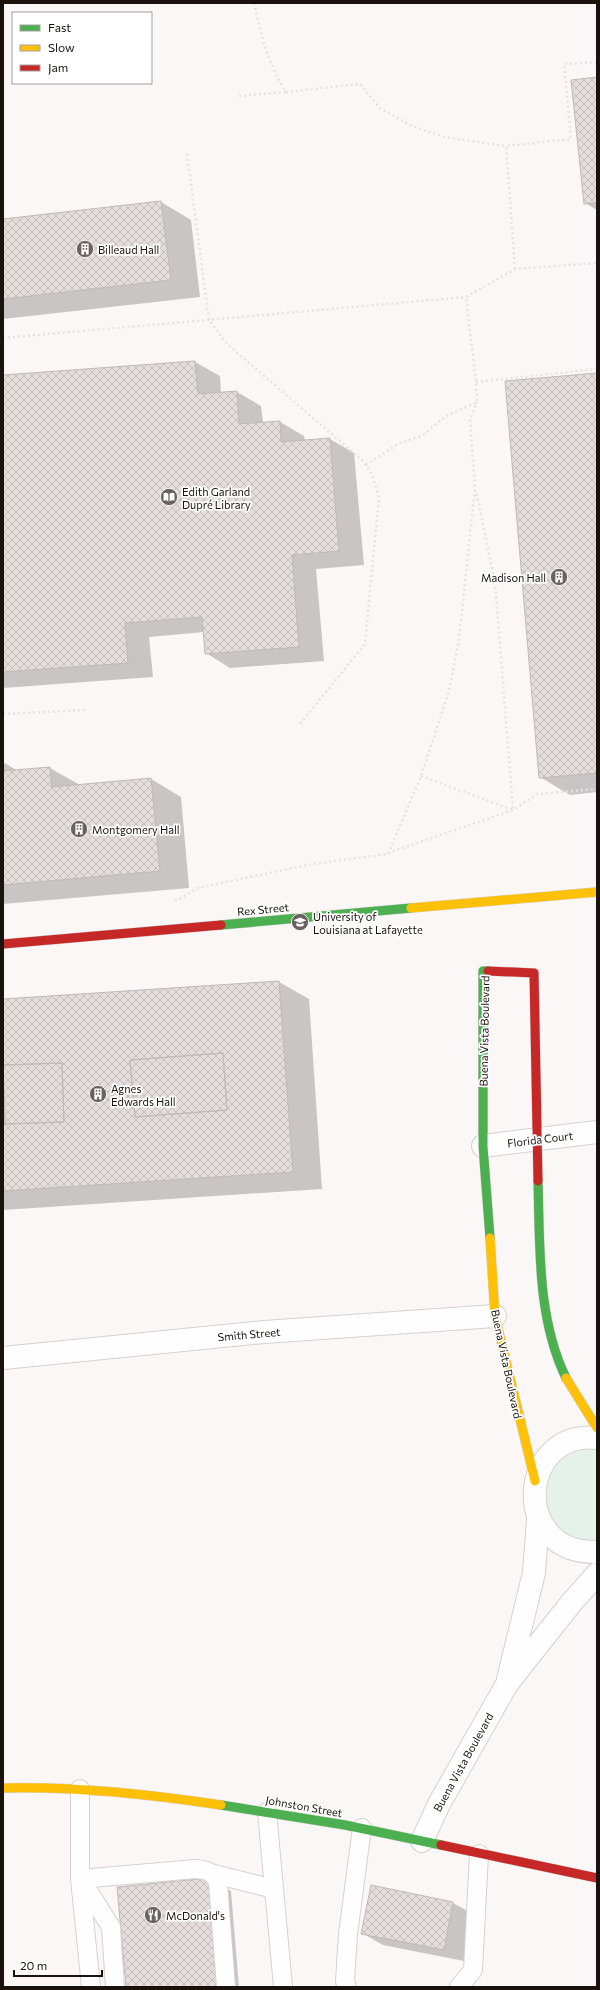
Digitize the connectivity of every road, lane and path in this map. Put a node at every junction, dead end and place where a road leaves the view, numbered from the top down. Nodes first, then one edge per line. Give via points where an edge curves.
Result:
1 (254, 3) edge
2 (597, 62) edge
3 (286, 92) junction
4 (238, 96) dead end
5 (506, 146) junction
6 (187, 154) dead end
7 (597, 263) edge
8 (515, 269) junction
9 (466, 297) junction
10 (209, 320) junction
11 (3, 338) edge
12 (597, 369) edge
13 (476, 382) junction
14 (476, 402) junction
15 (366, 465) junction
16 (475, 488) junction
17 (85, 710) dead end
18 (3, 714) edge
19 (300, 724) dead end
20 (421, 776) junction
21 (597, 789) edge
22 (513, 810) junction
23 (388, 854) junction
24 (597, 892) edge
25 (172, 902) dead end
26 (3, 944) edge
27 (597, 1132) edge
28 (536, 1140) junction
29 (483, 1146) junction
30 (495, 1316) junction
31 (3, 1358) edge
32 (597, 1428) edge
33 (597, 1438) edge
34 (535, 1481) junction
35 (538, 1519) junction
36 (597, 1552) edge
37 (597, 1574) edge
38 (507, 1684) junction
39 (3, 1788) edge
40 (80, 1789) junction
41 (267, 1812) junction
42 (362, 1828) junction
43 (422, 1841) junction
44 (479, 1854) junction
45 (214, 1874) junction
46 (597, 1878) edge
47 (80, 1879) junction
48 (274, 1889) junction
49 (91, 1987) edge
50 (115, 1987) edge
51 (226, 1987) edge
52 (283, 1987) edge
53 (347, 1987) edge
54 (459, 1987) edge

1 - 3 path via 262,42 276,76
2 - 5 path via 564,64 571,139
3 - 4 path
3 - 5 path via 360,84 380,108 412,126 444,137
5 - 8 path
6 - 10 path
7 - 8 path
8 - 9 path
9 - 10 path
9 - 13 path
10 - 11 path
10 - 15 path via 228,345
12 - 13 path
13 - 14 path
14 - 15 path via 446,416 423,435 398,444
14 - 16 path via 470,420
15 - 19 path via 372,474 379,498 365,644
16 - 20 path via 459,639 449,691
16 - 22 path via 495,582
17 - 18 path
20 - 22 path
20 - 23 path
21 - 22 path via 537,794
22 - 23 path
23 - 25 path via 312,864 198,888
24 - 26 street, Rex Street
27 - 28 street, Florida Court
28 - 29 street, Florida Court
28 - 29 street, Buena Vista Boulevard via 534,973 483,971
28 - 32 street, Buena Vista Boulevard via 544,1303 554,1350 577,1399
29 - 30 street, Buena Vista Boulevard
30 - 31 street, Smith Street via 264,1332
30 - 34 street, Buena Vista Boulevard
33 - 34 street, Buena Vista Boulevard via 570,1441 555,1450 542,1464
34 - 35 street, Buena Vista Boulevard via 534,1499
35 - 36 street, Buena Vista Boulevard via 550,1535 566,1547 584,1553
35 - 38 street, Buena Vista Boulevard via 534,1573
37 - 38 street, Buena Vista Boulevard
38 - 43 street, Buena Vista Boulevard via 439,1804
39 - 40 street, Johnston Street via 40,1786
40 - 41 street, Johnston Street via 173,1798
40 - 47 lane
41 - 42 street, Johnston Street
41 - 48 lane
42 - 43 street, Johnston Street
42 - 53 lane via 348,1934 345,1981
43 - 44 street, Johnston Street
44 - 46 street, Johnston Street
44 - 54 lane via 473,1970
45 - 47 lane via 205,1869 195,1869
45 - 48 lane
45 - 51 lane via 218,1883
47 - 49 lane
47 - 50 lane via 111,1927
48 - 52 lane

